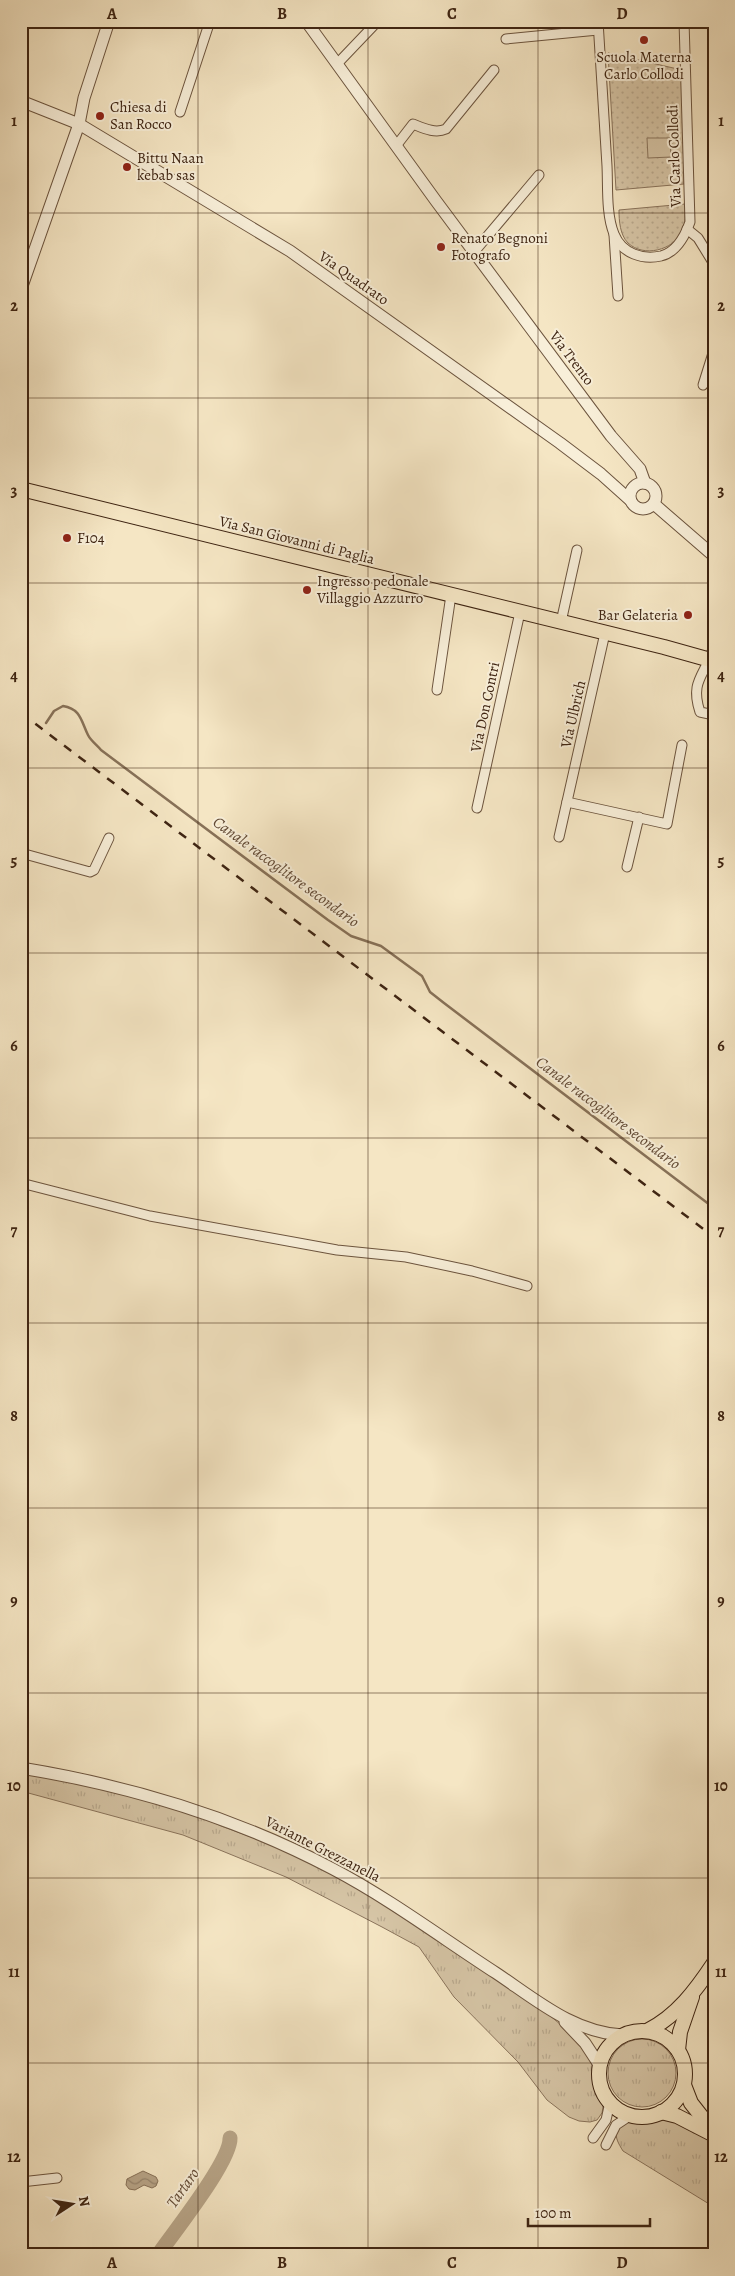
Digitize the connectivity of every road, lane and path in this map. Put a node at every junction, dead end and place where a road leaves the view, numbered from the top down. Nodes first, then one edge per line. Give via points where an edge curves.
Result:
1 (108, 21) edge
2 (210, 21) edge
3 (306, 21) edge
4 (378, 21) edge
5 (684, 21) edge
6 (598, 26) edge
7 (506, 39) dead end
8 (337, 64) junction
9 (494, 70) dead end
10 (21, 101) edge
11 (180, 112) dead end
12 (78, 124) junction
13 (396, 146) junction
14 (539, 176) dead end
15 (687, 229) junction
16 (614, 235) junction
17 (474, 252) junction
18 (714, 264) edge
19 (21, 289) edge
20 (618, 296) dead end
21 (714, 350) edge
22 (703, 385) dead end
23 (645, 483) junction
24 (21, 489) edge
25 (631, 494) junction
26 (654, 504) junction
27 (576, 550) dead end
28 (714, 556) edge
29 (451, 595) junction
30 (520, 612) junction
31 (561, 622) junction
32 (605, 633) junction
33 (714, 645) edge
34 (712, 661) edge
35 (437, 690) dead end
36 (714, 715) edge
37 (682, 746) dead end
38 (567, 802) junction
39 (477, 808) dead end
40 (639, 818) junction
41 (559, 837) dead end
42 (109, 838) dead end
43 (21, 853) edge
44 (627, 867) dead end
45 (21, 1183) edge
46 (527, 1286) dead end
47 (21, 1768) edge
48 (714, 1963) edge
49 (694, 1992) junction
50 (554, 2012) junction
51 (647, 2031) junction
52 (623, 2035) junction
53 (678, 2050) junction
54 (600, 2066) junction
55 (684, 2084) junction
56 (610, 2102) junction
57 (662, 2112) junction
58 (631, 2115) junction
59 (714, 2133) edge
60 (594, 2138) dead end
61 (606, 2145) dead end
62 (57, 2178) dead end
63 (21, 2182) edge

1 - 12 street
2 - 11 street
3 - 8 street, Via Trento
4 - 8 street
5 - 15 street, Via Carlo Collodi via 690,222
6 - 7 street
6 - 16 street
8 - 13 street, Via Trento
9 - 13 street via 446,129 441,132 413,124
10 - 12 street, Via Quadrato
12 - 19 street
12 - 25 street, Via Quadrato via 290,250
13 - 17 street, Via Trento
14 - 17 street
15 - 16 street, Via Carlo Collodi via 668,254 654,257 630,253
15 - 18 street, Via Carlo Collodi via 698,238
16 - 20 street
17 - 23 street, Via Trento via 611,436 640,469
21 - 22 street
23 - 25 street via 638,484
23 - 26 street via 656,491
24 - 29 main road, Via San Giovanni di Paglia
25 - 26 street, Via Quadrato via 635,507 643,510
26 - 28 street
27 - 31 street
29 - 30 main road, Via San Giovanni di Paglia
29 - 35 street
30 - 31 main road, Via San Giovanni di Paglia
30 - 39 street, Via Don Contri
31 - 32 main road, Via San Giovanni di Paglia
32 - 34 main road, Via San Giovanni di Paglia
32 - 38 street, Via Ulbrich
33 - 34 street
34 - 36 street via 695,688 700,712
37 - 40 street via 667,824
38 - 40 street
38 - 41 street, Via Ulbrich
40 - 44 street
42 - 43 street via 94,870 90,872
45 - 46 street via 150,1216 337,1250 406,1257
47 - 50 street, Variante Grezzanella via 83,1778 154,1796 285,1844 380,1897
48 - 49 main road
49 - 51 main road via 667,2018
49 - 53 main road via 680,2032
50 - 52 street, Variante Grezzanella via 594,2032
50 - 54 street, Variante Grezzanella via 585,2043
51 - 52 main road, Variante Grezzanella
51 - 53 main road via 665,2037
52 - 54 main road via 608,2048
53 - 55 main road via 684,2067
54 - 56 main road, Variante Grezzanella via 602,2090
55 - 57 main road via 672,2105
55 - 59 main road via 691,2103
56 - 58 main road
56 - 60 street via 606,2120
57 - 58 main road via 650,2116
57 - 59 main road
58 - 61 street via 616,2125
62 - 63 street

